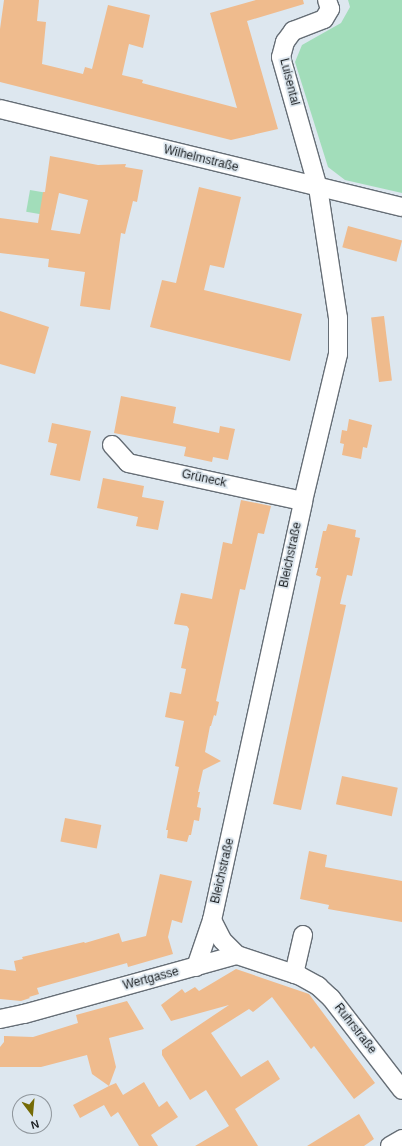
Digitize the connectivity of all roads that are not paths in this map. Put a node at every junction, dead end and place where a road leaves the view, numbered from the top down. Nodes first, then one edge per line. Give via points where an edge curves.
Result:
1 (327, 0) edge
2 (0, 109) edge
3 (318, 188) junction
4 (402, 207) edge
5 (112, 445) dead end
6 (303, 501) junction
7 (212, 920) junction
8 (303, 934) dead end
9 (237, 955) junction
10 (196, 967) junction
11 (297, 975) junction
12 (0, 1019) edge
13 (402, 1090) edge
14 (402, 1139) edge
15 (390, 1146) edge

1 - 3 street, Luisental via 330,9 324,19 293,31 284,42 281,57
2 - 3 street, Wilhelmstraße
3 - 4 street, Wilhelmstraße
3 - 6 street, Bleichstraße via 338,318 338,354
5 - 6 street, Grüneck via 128,463
6 - 7 street, Bleichstraße
7 - 9 street, Bleichstraße via 222,940
7 - 10 street, Bleichstraße
8 - 11 street
9 - 10 street, Wertgasse
9 - 11 street
10 - 12 street, Wertgasse
11 - 13 street, Ruhrstraße via 318,986 331,998
14 - 15 street

